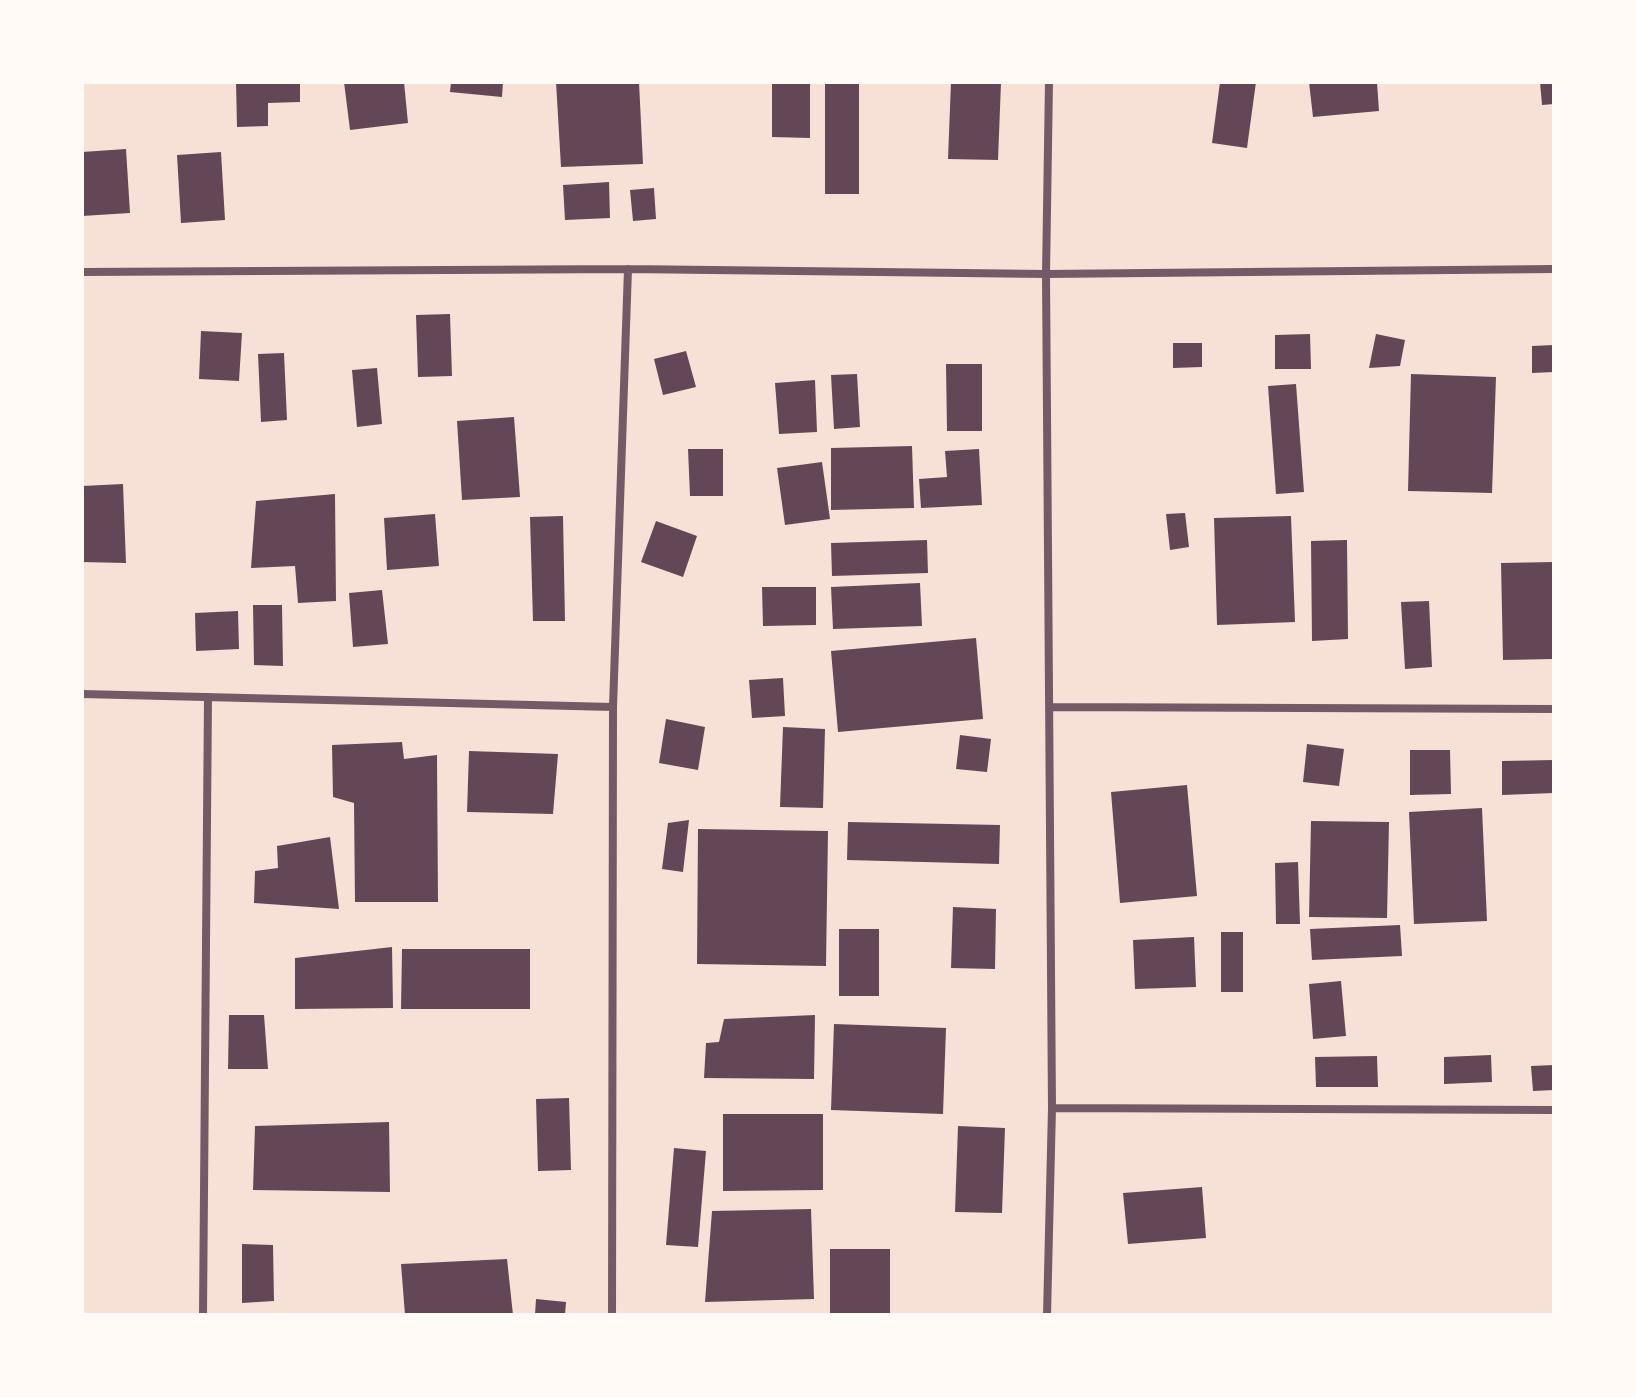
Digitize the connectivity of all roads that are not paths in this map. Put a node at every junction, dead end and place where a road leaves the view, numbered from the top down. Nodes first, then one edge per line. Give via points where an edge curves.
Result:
1 (1049, 82) edge
2 (628, 269) junction
3 (1554, 269) edge
4 (82, 272) edge
5 (1046, 274) junction
6 (82, 694) edge
7 (208, 697) junction
8 (613, 707) junction
9 (1052, 707) junction
10 (1554, 709) edge
11 (1052, 1108) junction
12 (1554, 1110) edge
13 (203, 1315) edge
14 (612, 1315) edge
15 (1047, 1315) edge

1 - 5 street
2 - 4 street
2 - 5 street
2 - 8 street
3 - 5 street
5 - 9 street
6 - 7 street
7 - 8 street
7 - 13 street
8 - 14 street
9 - 10 street
9 - 11 street
11 - 12 street
11 - 15 street

